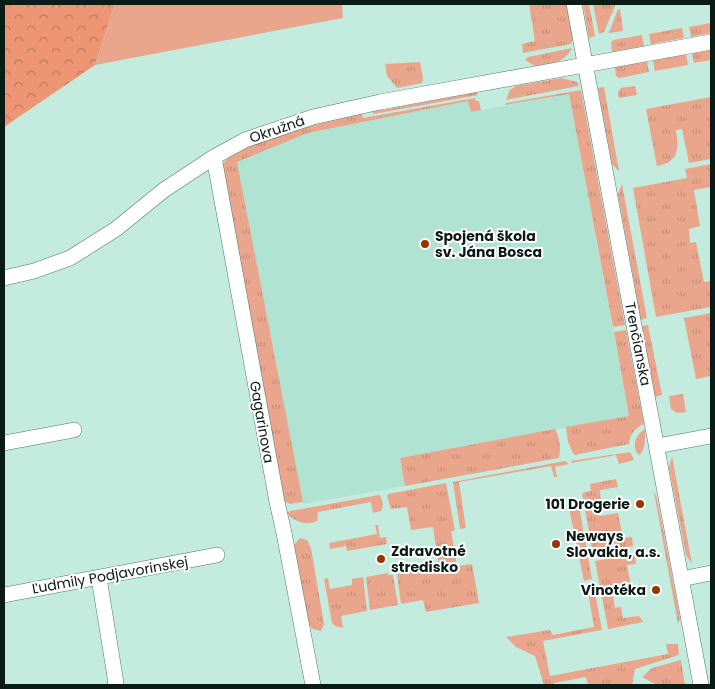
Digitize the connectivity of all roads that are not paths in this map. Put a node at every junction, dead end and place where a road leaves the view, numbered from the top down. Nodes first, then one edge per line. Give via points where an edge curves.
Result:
1 (574, 4) edge
2 (711, 42) edge
3 (584, 66) junction
4 (214, 157) junction
5 (4, 278) edge
6 (74, 430) dead end
7 (711, 436) edge
8 (4, 444) edge
9 (657, 446) junction
10 (217, 556) dead end
11 (711, 574) edge
12 (99, 578) junction
13 (681, 579) junction
14 (4, 595) edge
15 (115, 685) edge
16 (313, 685) edge
17 (701, 685) edge

1 - 3 street, Trenčianska
2 - 3 street, Okružná
3 - 4 street, Okružná via 313,117 244,140
3 - 9 street, Trenčianska
4 - 5 street, Okružná via 164,190 116,229 70,258
4 - 16 street, Gagarinova
6 - 8 street
7 - 9 street
9 - 13 street, Trenčianska
10 - 12 street, Ľudmily Podjavorinskej
11 - 13 street
12 - 14 street, Ľudmily Podjavorinskej
12 - 15 street
13 - 17 street, Trenčianska

